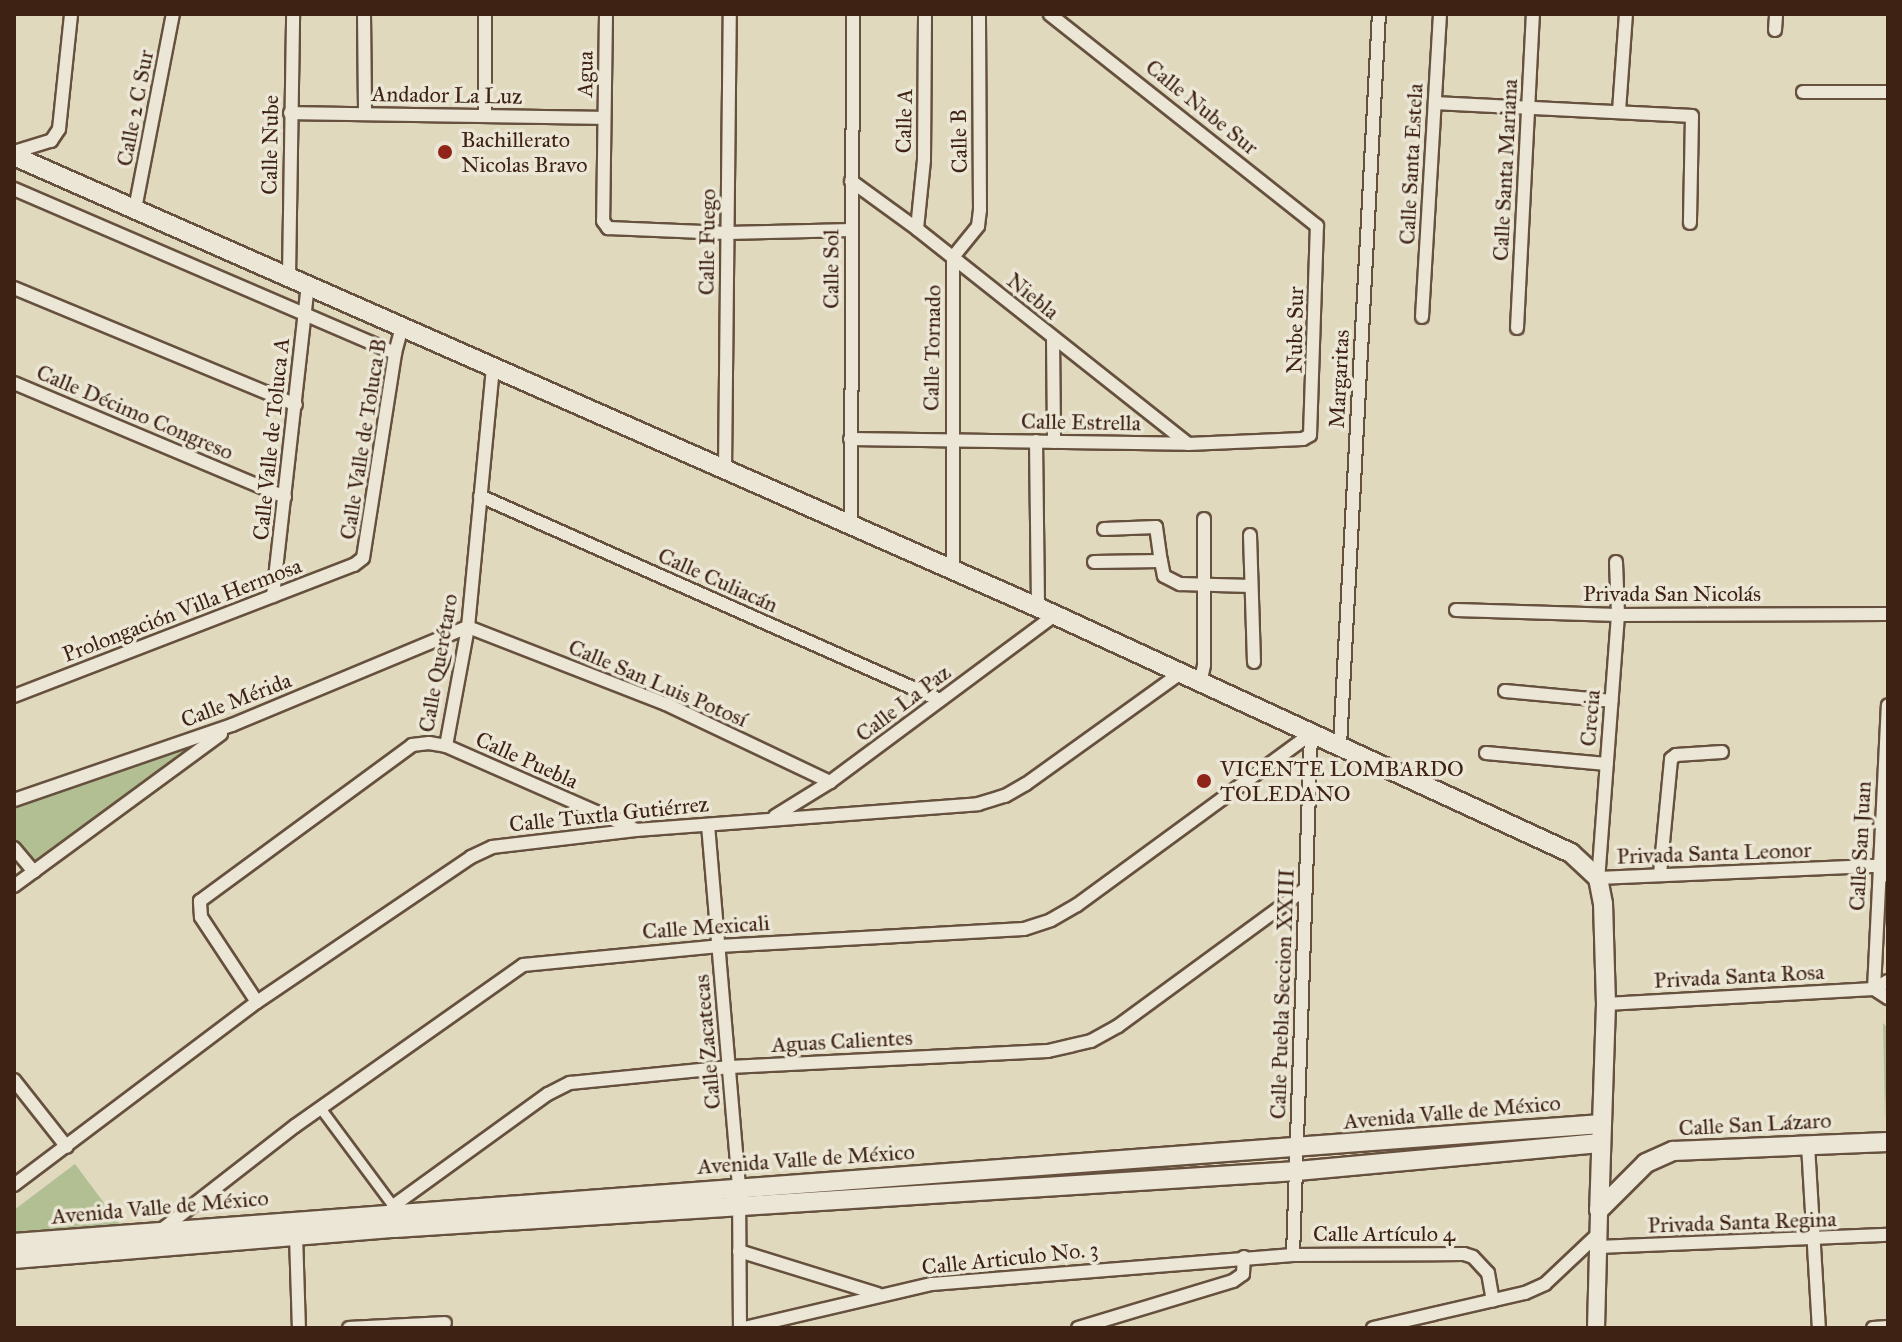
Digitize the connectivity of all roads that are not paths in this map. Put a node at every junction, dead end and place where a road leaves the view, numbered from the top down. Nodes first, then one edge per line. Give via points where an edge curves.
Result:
1 (71, 14) edge
2 (173, 14) edge
3 (293, 14) edge
4 (364, 14) edge
5 (485, 14) edge
6 (606, 14) edge
7 (730, 14) edge
8 (853, 14) edge
9 (925, 14) edge
10 (979, 14) edge
11 (1073, 14) edge
12 (1379, 14) edge
13 (1440, 14) edge
14 (1533, 14) edge
15 (1626, 14) edge
16 (1776, 14) edge
17 (1056, 18) edge
18 (1775, 30) dead end
19 (1803, 92) dead end
20 (1888, 92) edge
21 (1435, 103) junction
22 (1528, 107) junction
23 (1619, 111) junction
24 (290, 113) junction
25 (365, 114) junction
26 (485, 116) junction
27 (604, 118) junction
28 (14, 154) edge
29 (851, 181) junction
30 (14, 189) edge
31 (135, 209) junction
32 (1690, 223) dead end
33 (1317, 226) joint
34 (917, 229) junction
35 (852, 230) junction
36 (727, 233) junction
37 (953, 257) junction
38 (289, 277) junction
39 (308, 285) junction
40 (14, 288) edge
41 (305, 314) junction
42 (1422, 317) dead end
43 (402, 327) junction
44 (1517, 328) dead end
45 (1053, 338) junction
46 (395, 353) junction
47 (493, 367) junction
48 (14, 383) edge
49 (296, 405) junction
50 (1310, 435) joint
51 (850, 439) junction
52 (950, 440) junction
53 (1036, 441) junction
54 (1054, 442) junction
55 (1188, 444) junction
56 (725, 470) junction
57 (480, 496) junction
58 (285, 497) junction
59 (1204, 519) dead end
60 (851, 525) junction
61 (1104, 529) dead end
62 (1250, 535) dead end
63 (363, 558) joint
64 (1161, 561) junction
65 (1094, 562) dead end
66 (1616, 562) dead end
67 (953, 570) junction
68 (1251, 586) junction
69 (1202, 588) junction
70 (273, 596) junction
71 (1038, 607) junction
72 (1456, 610) dead end
73 (1888, 614) edge
74 (1055, 615) junction
75 (1618, 615) junction
76 (468, 627) junction
77 (1254, 662) dead end
78 (1179, 674) junction
79 (1200, 684) junction
80 (1505, 691) dead end
81 (14, 696) edge
82 (940, 700) junction
83 (1612, 701) junction
84 (1888, 705) edge
85 (232, 725) junction
86 (1311, 734) junction
87 (1886, 737) edge
88 (1340, 745) junction
89 (446, 746) junction
90 (1722, 752) dead end
91 (1486, 753) dead end
92 (1606, 764) junction
93 (830, 782) junction
94 (14, 800) edge
95 (772, 818) junction
96 (708, 825) junction
97 (636, 830) junction
98 (14, 848) edge
99 (1883, 871) edge
100 (34, 872) junction
101 (1660, 874) junction
102 (1598, 878) junction
103 (14, 886) edge
104 (1305, 889) junction
105 (719, 946) junction
106 (1888, 981) edge
107 (1874, 989) junction
108 (1888, 998) edge
109 (257, 1002) junction
110 (1606, 1004) junction
111 (730, 1067) junction
112 (14, 1080) edge
113 (321, 1109) junction
114 (1601, 1134) junction
115 (1888, 1142) edge
116 (1808, 1145) junction
117 (67, 1147) junction
118 (1298, 1149) junction
119 (1297, 1171) junction
120 (14, 1185) edge
121 (739, 1198) junction
122 (1599, 1210) junction
123 (394, 1216) junction
124 (161, 1231) junction
125 (296, 1235) junction
126 (1888, 1235) edge
127 (1815, 1240) junction
128 (1598, 1241) junction
129 (14, 1243) edge
130 (138, 1251) junction
131 (739, 1251) junction
132 (1293, 1255) junction
133 (1244, 1257) junction
134 (14, 1259) edge
135 (881, 1295) junction
136 (1493, 1301) junction
137 (1426, 1315) junction
138 (445, 1323) dead end
139 (1888, 1327) edge
140 (299, 1328) edge
141 (349, 1328) edge
142 (742, 1328) edge
143 (1078, 1328) edge
144 (1373, 1328) edge
145 (1430, 1328) edge
146 (1596, 1328) edge
147 (1819, 1328) edge
148 (1873, 1328) edge

1 - 28 street via 59,129 51,141
2 - 31 street, Calle 2 C Sur
3 - 24 street, Calle Nube
4 - 25 street
5 - 26 street
6 - 27 street, Agua
7 - 36 street, Calle Fuego
8 - 29 street, Calle Sol
9 - 34 street, Calle A via 924,160
10 - 37 street, Calle B via 979,218
11 - 17 street, Calle Nube Sur
12 - 88 street, Margaritas
13 - 21 street, Calle Santa Estela
14 - 22 street, Calle Santa Mariana
15 - 23 street
16 - 18 street
17 - 33 street, Calle Nube Sur
19 - 20 street
21 - 22 street
21 - 42 street, Calle Santa Estela
22 - 23 street
22 - 44 street, Calle Santa Mariana
23 - 32 street via 1692,116
24 - 25 street, Andador La Luz
24 - 38 street, Calle Nube
25 - 26 street, Andador La Luz
26 - 27 street, Andador La Luz
27 - 36 street, Agua via 603,221 608,228
28 - 31 main road
29 - 34 street, Niebla
29 - 35 street, Calle Sol
30 - 41 street
31 - 38 main road
33 - 50 street, Nube Sur
34 - 37 street, Niebla
35 - 36 street
35 - 51 street, Calle Sol
36 - 56 street, Calle Fuego
37 - 45 street, Niebla
37 - 52 street, Calle Tornado
38 - 39 main road
39 - 41 street, Calle Valle de Toluca A
39 - 43 main road
40 - 49 street
41 - 46 street
41 - 49 street, Calle Valle de Toluca A
43 - 46 street, Calle Valle de Toluca B
43 - 47 main road
45 - 54 street
45 - 55 street, Niebla
46 - 63 street, Calle Valle de Toluca B
47 - 56 main road
47 - 57 street, Calle Querétaro
48 - 58 street, Calle Décimo Congreso
49 - 58 street, Calle Valle de Toluca A
50 - 55 street, Calle Estrella
51 - 52 street, Calle Estrella
51 - 60 street, Calle Sol
52 - 53 street, Calle Estrella
52 - 67 street, Calle Tornado
53 - 54 street, Calle Estrella
53 - 71 street
54 - 55 street, Calle Estrella
56 - 60 main road
57 - 76 street, Calle Querétaro
57 - 82 street, Calle Culiacán
58 - 70 street, Calle Valle de Toluca A
59 - 69 street
60 - 67 main road
61 - 64 street via 1156,527
62 - 68 street
63 - 70 street, Prolongación Villa Hermosa
64 - 65 street
64 - 69 street via 1171,582
66 - 75 street, Crecia
67 - 71 main road
68 - 69 street
68 - 77 street
69 - 79 street
70 - 81 street, Prolongación Villa Hermosa
71 - 74 main road
72 - 75 street, Privada San Nicolás
73 - 75 street, Privada San Nicolás
74 - 78 main road
74 - 82 street, Calle La Paz
75 - 83 street, Crecia
76 - 85 street, Calle Mérida
76 - 89 street, Calle Querétaro
76 - 93 street, Calle San Luis Potosí via 666,704
78 - 79 main road
78 - 95 street, Calle Tuxtla Gutiérrez via 1005,796 978,804
79 - 86 main road
80 - 83 street
82 - 93 street, Calle La Paz
83 - 92 street, Crecia
84 - 87 street, Calle San Juan
85 - 94 street, Calle Mérida
85 - 100 street
86 - 88 main road
86 - 104 street, Calle Puebla Seccion XXIII
86 - 105 street, Calle Mexicali via 1051,920 1024,929
87 - 99 street, Calle San Juan
88 - 102 main road via 1571,853
89 - 97 street, Calle Puebla
89 - 109 street, Calle Querétaro via 412,745 200,901 201,917
90 - 101 street via 1671,759
91 - 92 street
92 - 102 street, Crecia
93 - 95 street, Calle La Paz
95 - 96 street, Calle Tuxtla Gutiérrez
96 - 97 street, Calle Tuxtla Gutiérrez
96 - 105 street, Calle Zacatecas
97 - 109 street, Calle Tuxtla Gutiérrez via 492,847
98 - 100 street
99 - 101 street, Privada Santa Leonor
99 - 107 street, Calle San Juan
100 - 103 street
101 - 102 street, Privada Santa Leonor
102 - 110 main road
104 - 111 street, Aguas Calientes via 1091,1041 1048,1051
104 - 118 street, Calle Puebla Seccion XXIII
105 - 111 street, Calle Zacatecas
105 - 113 street, Calle Mexicali via 523,965
106 - 107 street
107 - 108 street
107 - 110 street, Privada Santa Rosa
109 - 117 street, Calle Tuxtla Gutiérrez
110 - 114 main road
111 - 121 street, Calle Zacatecas
111 - 123 street, Aguas Calientes via 570,1083 548,1094
112 - 117 street
113 - 123 street
113 - 124 street, Calle Mexicali
114 - 118 main road, Avenida Valle de México
114 - 119 main road, Avenida Valle de México
114 - 122 main road
115 - 116 main road, Calle San Lázaro
116 - 122 main road, Calle San Lázaro via 1657,1155
116 - 127 street
117 - 120 street, Calle Tuxtla Gutiérrez
118 - 119 street, Calle Puebla Seccion XXIII
118 - 121 main road, Avenida Valle de México
119 - 121 main road, Avenida Valle de México
119 - 132 street, Calle Puebla Seccion XXIII
121 - 123 main road, Avenida Valle de México
121 - 131 street, Calle Zacatecas
122 - 128 street
123 - 124 main road, Avenida Valle de México
123 - 125 main road, Avenida Valle de México
124 - 129 main road, Avenida Valle de México
124 - 130 street, Calle Mexicali
125 - 130 main road, Avenida Valle de México
125 - 140 street
126 - 127 street, Privada Santa Regina
127 - 128 street, Privada Santa Regina
127 - 147 street
128 - 136 street via 1545,1284
128 - 146 street
130 - 134 main road, Avenida Valle de México
131 - 135 street, Calle Articulo No. 3
131 - 142 street, Calle Zacatecas
132 - 133 street, Calle Articulo No. 3
132 - 136 street, Calle Artículo 4 via 1464,1254 1488,1273
133 - 135 street, Calle Articulo No. 3 via 932,1284
133 - 143 street via 1243,1274 1233,1281
135 - 142 street
136 - 137 street
137 - 144 street
137 - 145 street
138 - 141 street
139 - 148 street

